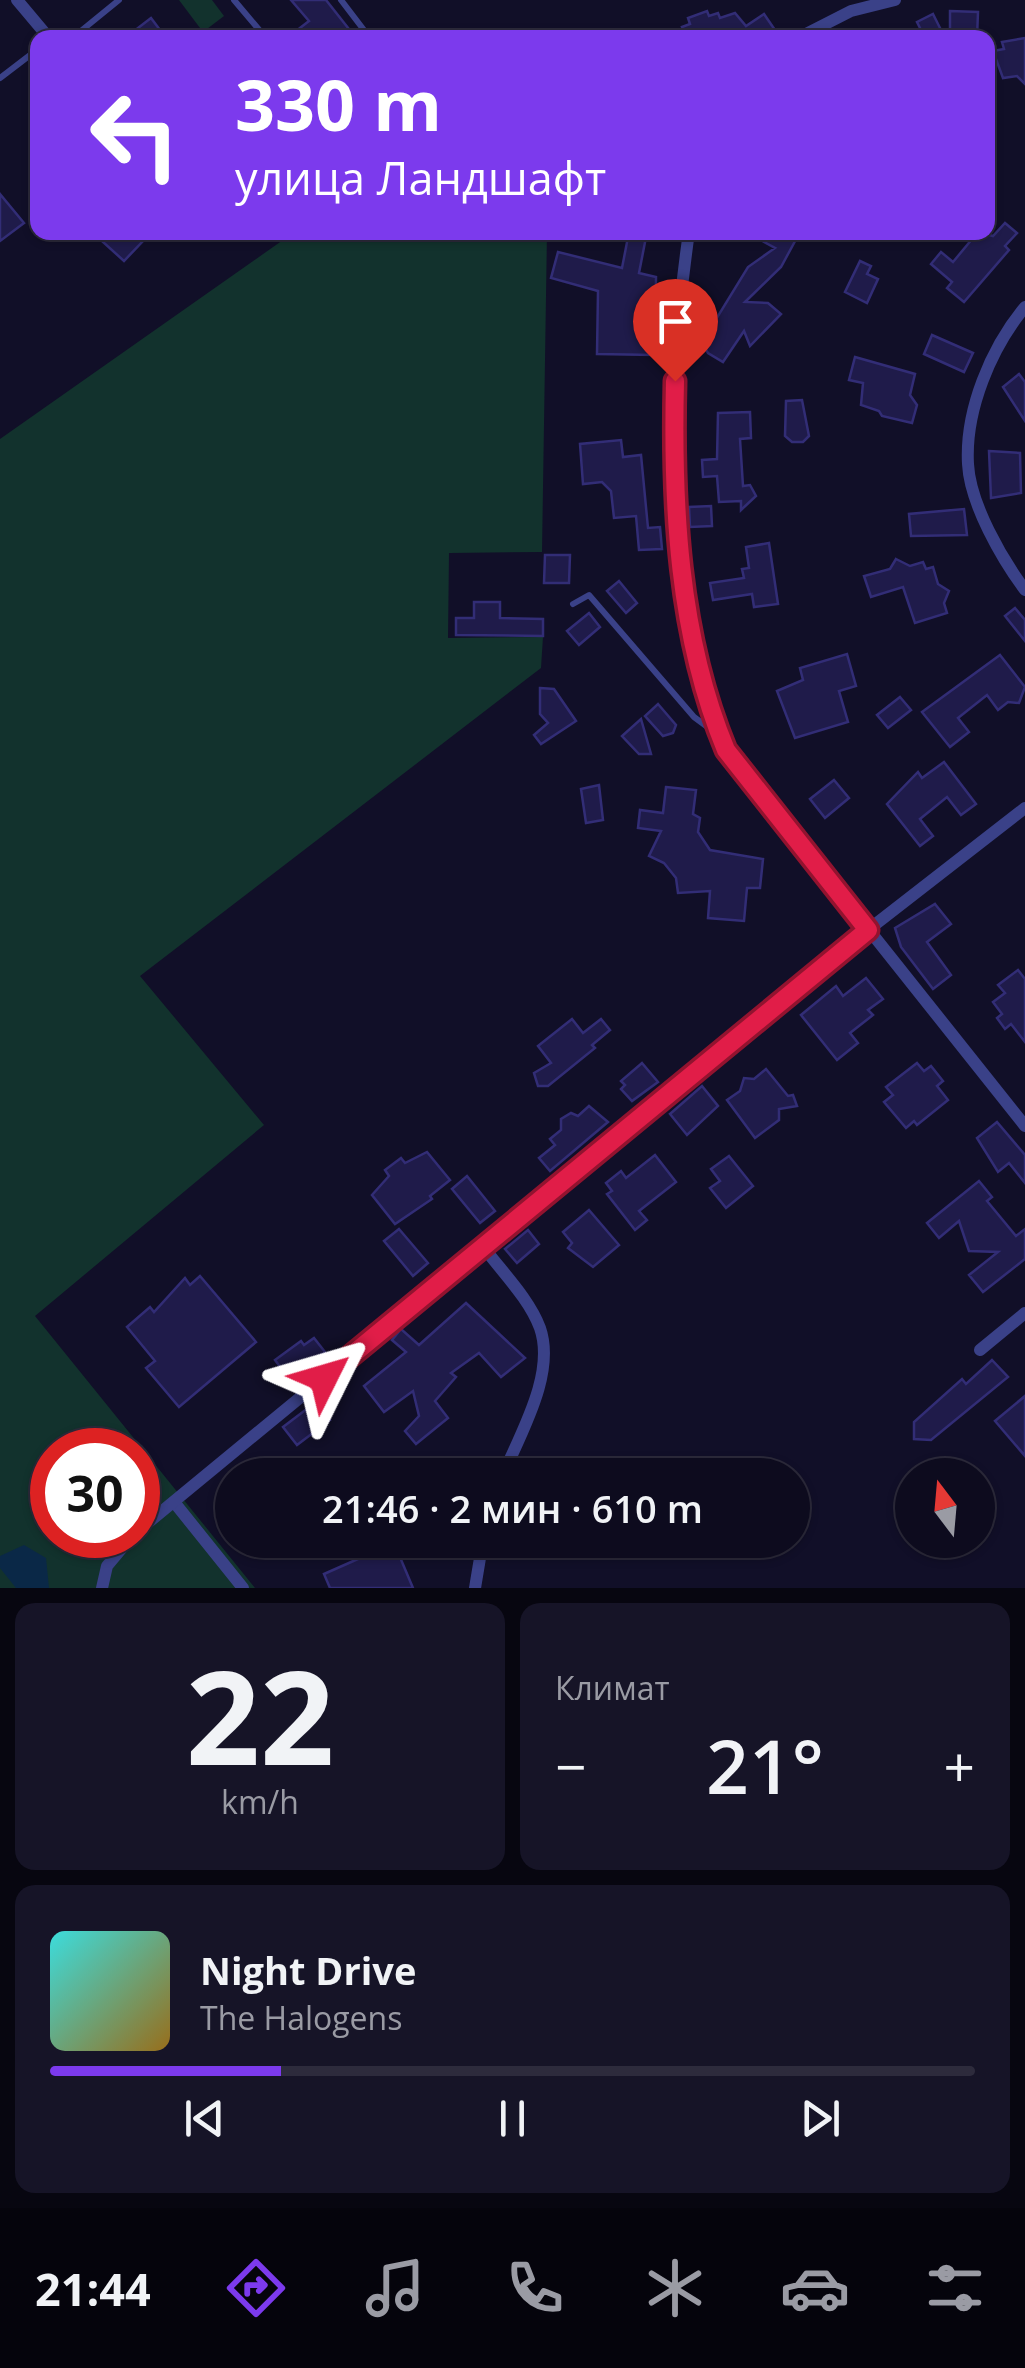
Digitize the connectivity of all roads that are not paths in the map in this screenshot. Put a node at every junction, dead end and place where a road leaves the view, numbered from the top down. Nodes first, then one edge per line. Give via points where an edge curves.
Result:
1 (17, 0) edge
2 (120, 0) edge
3 (234, 0) edge
4 (341, 0) edge
5 (895, 0) edge
6 (42, 30) edge
7 (84, 30) edge
8 (259, 30) edge
9 (364, 30) edge
10 (814, 30) edge
11 (30, 55) edge
12 (0, 78) edge
13 (688, 240) edge
14 (1025, 307) edge
15 (1025, 590) edge
16 (572, 604) dead end
17 (720, 736) junction
18 (1025, 808) edge
19 (868, 930) junction
20 (1025, 1126) edge
21 (482, 1246) junction
22 (1025, 1314) edge
23 (980, 1350) dead end
24 (510, 1458) edge
25 (174, 1502) junction
26 (160, 1513) edge
27 (114, 1558) edge
28 (480, 1558) edge
29 (102, 1588) edge
30 (243, 1588) edge
31 (475, 1588) edge

1 - 6 street
2 - 7 lane
3 - 8 lane
4 - 9 lane
5 - 10 street
11 - 12 lane
13 - 17 street via 676,364 676,534 696,653
14 - 15 street via 1007,329 978,395 968,466 999,555
16 - 17 lane via 589,594 694,717
17 - 19 street
18 - 19 street
19 - 20 street
19 - 21 street
21 - 24 street via 533,1314 543,1342 533,1402
21 - 25 street
22 - 23 street
25 - 26 street
25 - 30 street
27 - 29 street
28 - 31 street

